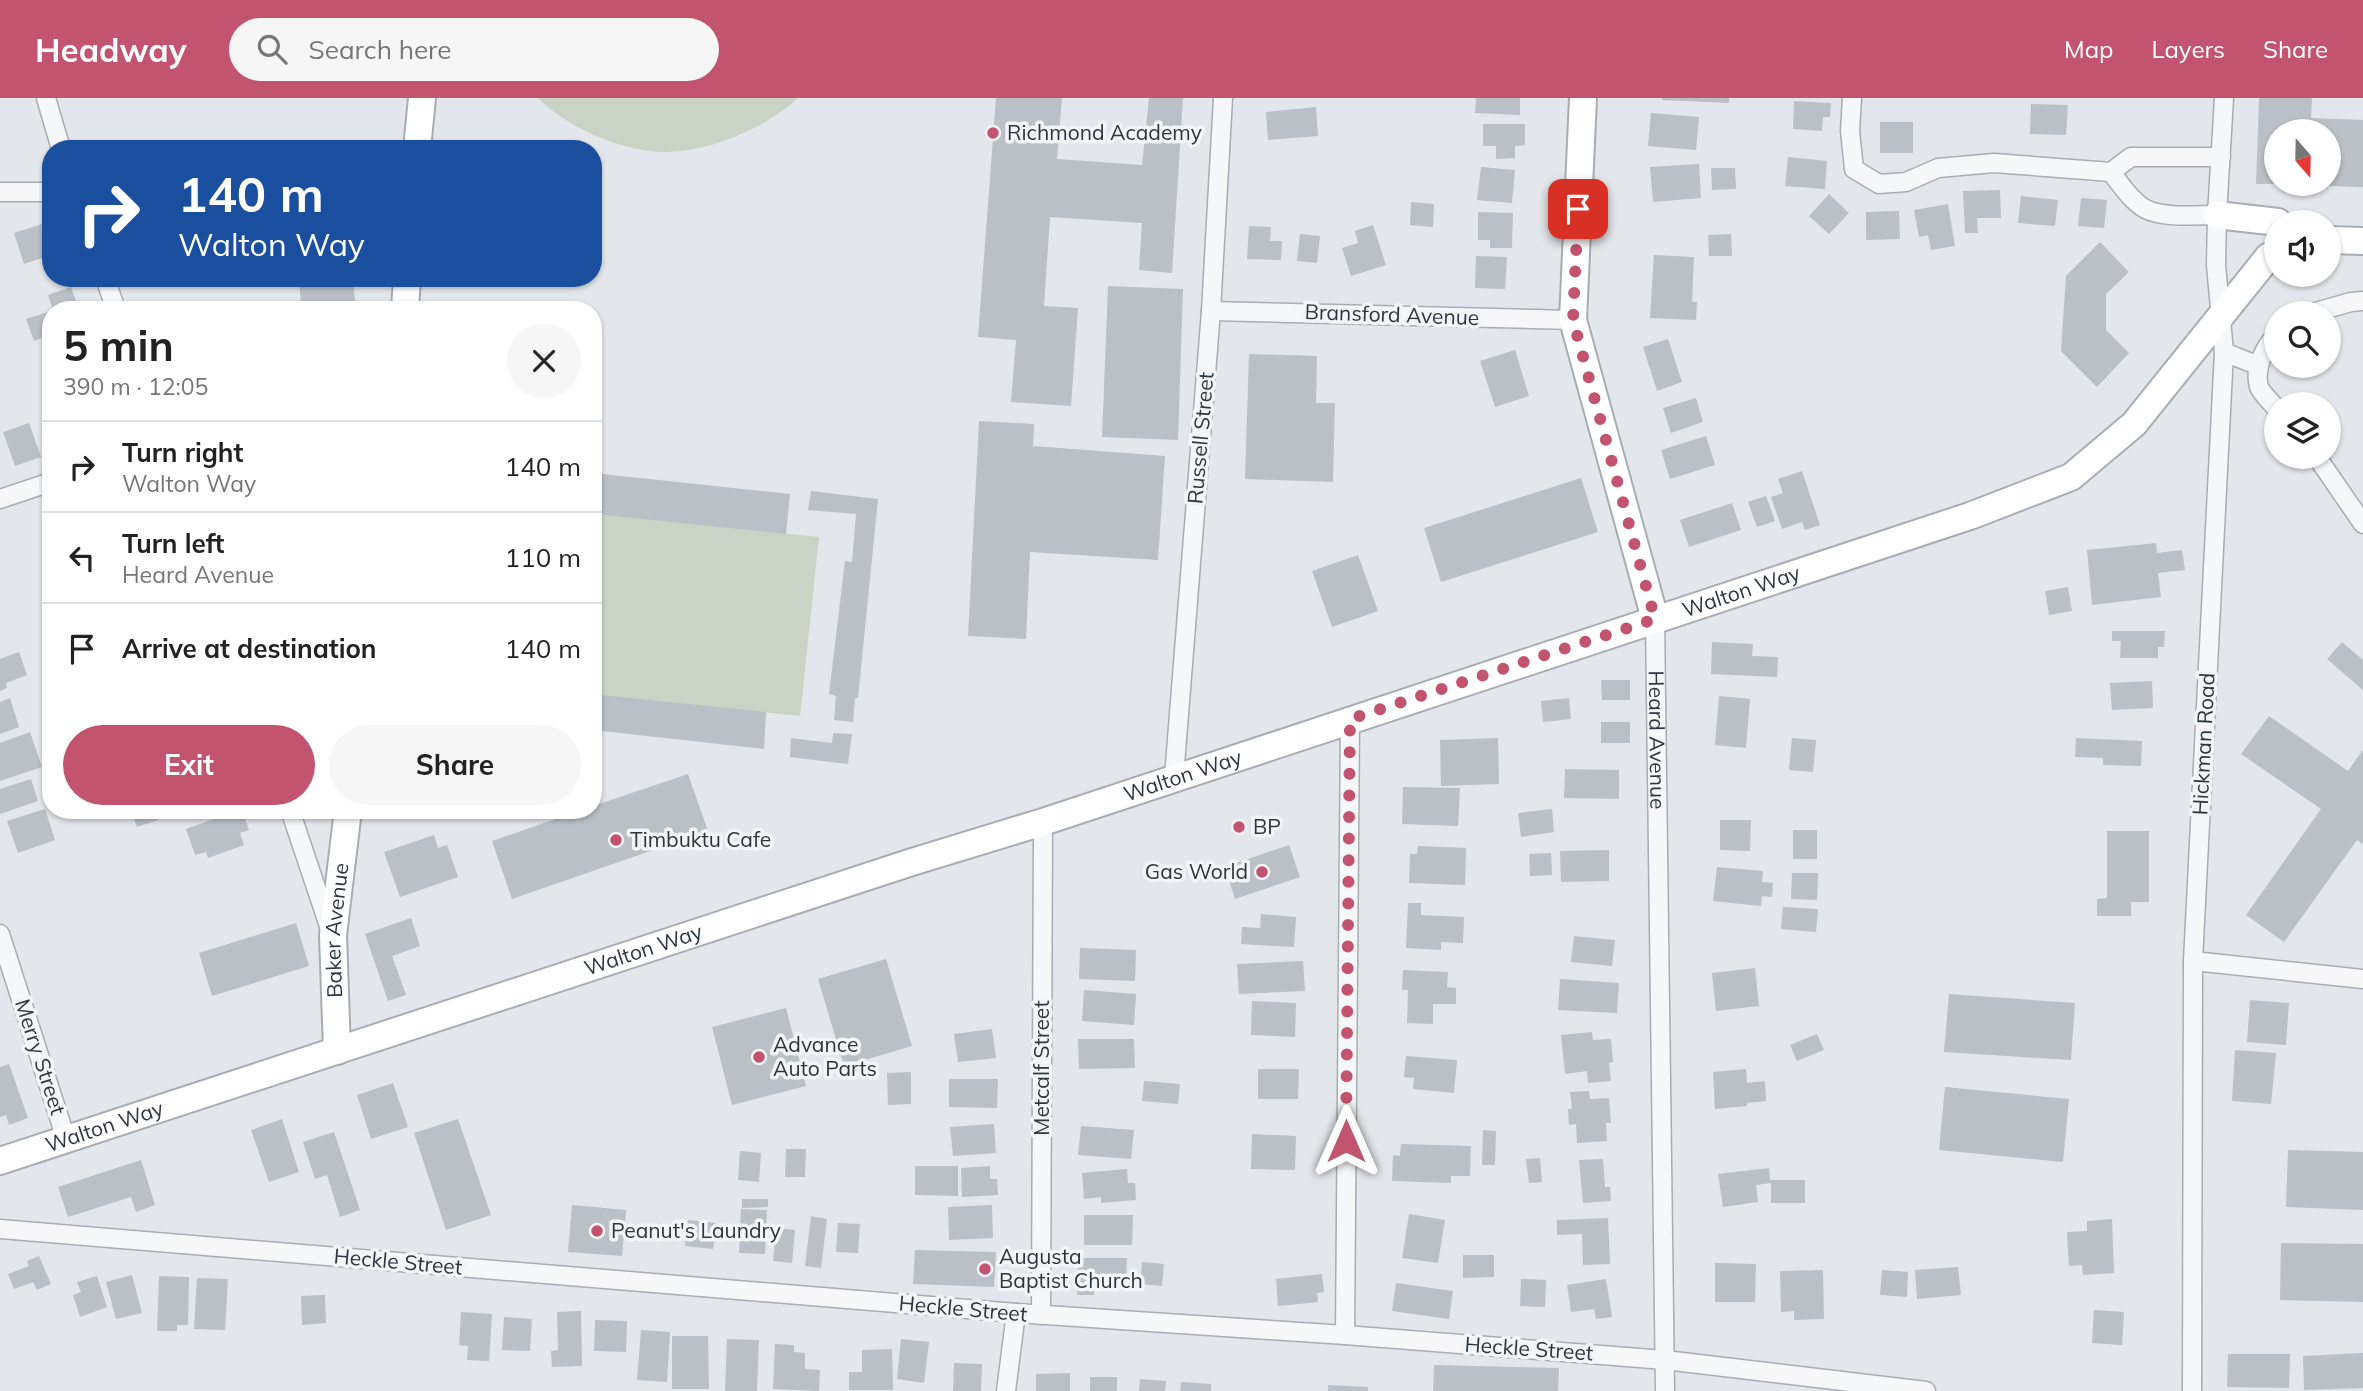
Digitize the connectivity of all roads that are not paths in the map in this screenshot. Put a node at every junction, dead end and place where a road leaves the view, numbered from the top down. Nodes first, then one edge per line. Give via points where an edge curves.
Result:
1 (46, 98) edge
2 (422, 98) edge
3 (1223, 98) edge
4 (1583, 98) edge
5 (1852, 98) edge
6 (2224, 98) edge
7 (58, 140) edge
8 (418, 140) edge
9 (2221, 157) junction
10 (2111, 172) junction
11 (0, 192) edge
12 (42, 192) edge
13 (2217, 215) junction
14 (2264, 220) edge
15 (2341, 240) edge
16 (2363, 241) edge
17 (2264, 262) edge
18 (2363, 301) edge
19 (2341, 305) edge
20 (1211, 311) junction
21 (2222, 313) junction
22 (1573, 320) junction
23 (2224, 352) junction
24 (2264, 353) edge
25 (2259, 366) junction
26 (2264, 394) edge
27 (2325, 469) edge
28 (42, 485) edge
29 (0, 499) edge
30 (2363, 524) edge
31 (1655, 619) junction
32 (1350, 719) junction
33 (1174, 777) junction
34 (293, 819) edge
35 (347, 819) edge
36 (1043, 822) junction
37 (0, 934) edge
38 (332, 935) junction
39 (2193, 961) junction
40 (2363, 979) edge
41 (337, 1051) junction
42 (66, 1139) junction
43 (0, 1161) edge
44 (0, 1229) edge
45 (1016, 1313) junction
46 (1041, 1315) junction
47 (1345, 1335) junction
48 (1665, 1360) junction
49 (1006, 1391) edge
50 (1665, 1391) edge
51 (1926, 1391) edge
52 (2192, 1391) edge

1 - 7 street
2 - 8 main road
3 - 20 street, Russell Street
4 - 22 main road, Heard Avenue
5 - 10 street via 1854,169 1880,184 1906,182 1938,168 1994,163
6 - 9 street, Hickman Road
9 - 10 street via 2131,157
9 - 13 street, Hickman Road
10 - 13 street via 2148,211
11 - 12 street
13 - 14 main road
13 - 21 street, Hickman Road
15 - 16 main road
17 - 21 main road, Walton Way
18 - 19 street
20 - 22 street, Bransford Avenue
20 - 33 street, Russell Street
21 - 23 street, Hickman Road
21 - 31 main road, Walton Way via 2134,424 2071,477 1970,516
22 - 31 main road, Heard Avenue
23 - 25 street
23 - 39 street, Hickman Road
24 - 25 street
25 - 26 street via 2259,388
27 - 30 street
28 - 29 street
31 - 32 main road, Walton Way
31 - 48 street, Heard Avenue
32 - 33 main road, Walton Way
32 - 47 street
33 - 36 main road, Walton Way
34 - 38 street
35 - 38 main road, Baker Avenue
36 - 41 main road, Walton Way
36 - 46 street, Metcalf Street
37 - 42 street, Merry Street
38 - 41 main road, Baker Avenue
39 - 40 street
39 - 52 street, Hickman Road
41 - 42 main road, Walton Way
42 - 43 main road, Walton Way
44 - 45 street, Heckle Street
45 - 46 street, Heckle Street
45 - 49 street
46 - 47 street, Heckle Street
47 - 48 street, Heckle Street
48 - 50 street, Heard Avenue
48 - 51 street, Heckle Street

